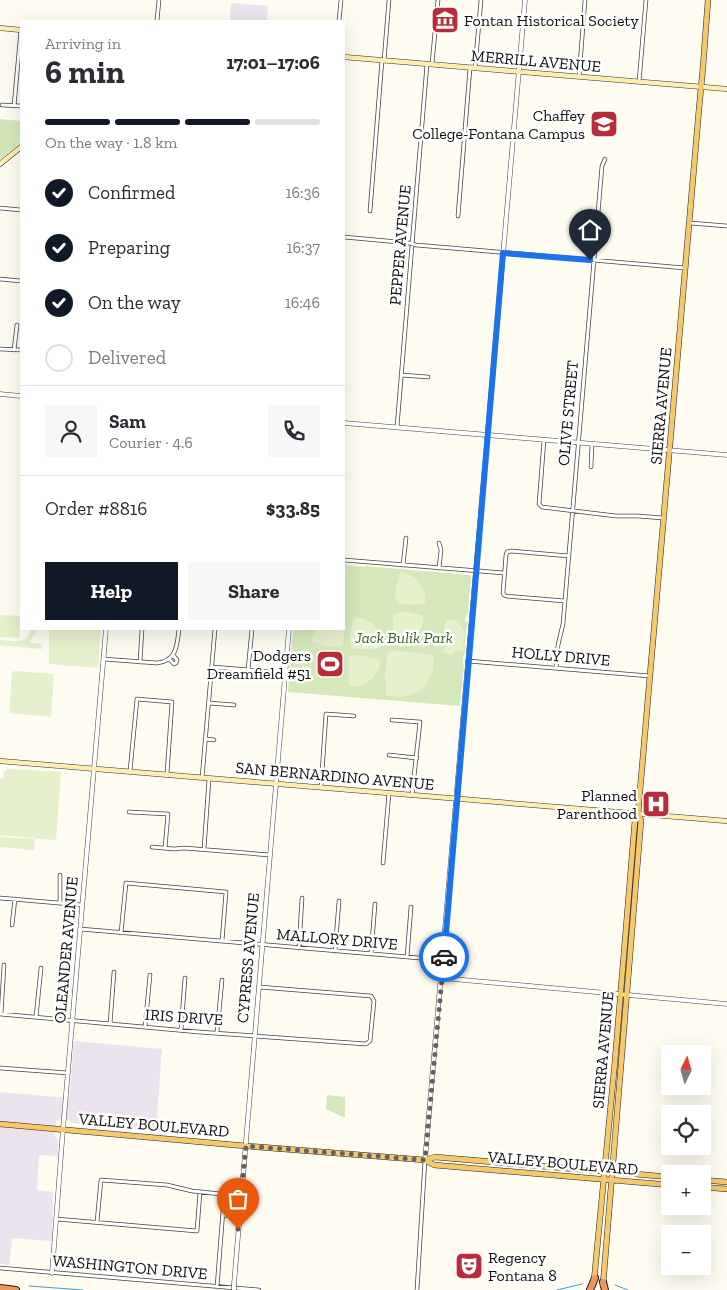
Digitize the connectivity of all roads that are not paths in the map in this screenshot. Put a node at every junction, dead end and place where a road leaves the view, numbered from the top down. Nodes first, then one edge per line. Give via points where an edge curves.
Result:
1 (159, 0) edge
2 (341, 0) edge
3 (390, 0) edge
4 (438, 0) edge
5 (481, 0) edge
6 (525, 0) edge
7 (585, 0) edge
8 (646, 0) edge
9 (708, 0) edge
10 (157, 20) edge
11 (339, 20) edge
12 (0, 28) edge
13 (20, 30) edge
14 (20, 41) edge
15 (345, 57) edge
16 (383, 61) junction
17 (430, 65) junction
18 (473, 68) junction
19 (518, 72) junction
20 (579, 77) junction
21 (639, 82) junction
22 (701, 87) junction
23 (727, 89) edge
24 (2, 105) dead end
25 (14, 106) junction
26 (20, 106) edge
27 (20, 148) edge
28 (605, 159) dead end
29 (0, 164) edge
30 (0, 208) edge
31 (20, 210) edge
32 (370, 212) dead end
33 (458, 216) dead end
34 (689, 223) junction
35 (727, 226) edge
36 (345, 237) edge
37 (412, 244) junction
38 (503, 253) junction
39 (594, 260) junction
40 (685, 268) junction
41 (0, 279) edge
42 (20, 281) edge
43 (17, 325) dead end
44 (0, 349) edge
45 (14, 350) junction
46 (20, 350) edge
47 (401, 375) junction
48 (428, 377) dead end
49 (0, 394) edge
50 (20, 396) edge
51 (345, 423) edge
52 (397, 427) junction
53 (488, 435) junction
54 (544, 440) junction
55 (578, 442) junction
56 (592, 444) junction
57 (670, 450) junction
58 (727, 455) edge
59 (591, 467) dead end
60 (573, 510) junction
61 (664, 518) junction
62 (406, 538) dead end
63 (439, 543) dead end
64 (569, 556) junction
65 (345, 560) edge
66 (403, 565) junction
67 (439, 568) junction
68 (476, 571) junction
69 (504, 573) junction
70 (565, 601) junction
71 (106, 630) edge
72 (142, 630) edge
73 (179, 630) edge
74 (216, 630) edge
75 (252, 630) edge
76 (289, 630) edge
77 (173, 655) junction
78 (103, 659) junction
79 (169, 659) junction
80 (468, 661) junction
81 (140, 662) junction
82 (212, 667) junction
83 (556, 668) junction
84 (248, 670) junction
85 (286, 673) junction
86 (651, 676) junction
87 (209, 703) junction
88 (234, 705) dead end
89 (354, 716) dead end
90 (392, 720) dead end
91 (206, 739) junction
92 (214, 740) dead end
93 (389, 755) dead end
94 (417, 758) junction
95 (0, 761) edge
96 (94, 768) junction
97 (130, 771) junction
98 (166, 774) junction
99 (202, 778) junction
100 (210, 779) junction
101 (276, 784) junction
102 (321, 787) junction
103 (389, 793) junction
104 (412, 795) junction
105 (457, 799) junction
106 (129, 812) dead end
107 (638, 814) junction
108 (727, 821) edge
109 (152, 847) dead end
110 (165, 848) junction
111 (204, 849) junction
112 (270, 855) junction
113 (383, 863) dead end
114 (60, 875) dead end
115 (630, 883) junction
116 (0, 898) edge
117 (302, 898) dead end
118 (14, 899) junction
119 (339, 901) dead end
120 (60, 903) junction
121 (375, 904) dead end
122 (82, 905) junction
123 (411, 908) dead end
124 (633, 915) junction
125 (12, 925) dead end
126 (80, 929) junction
127 (121, 933) junction
128 (222, 941) junction
129 (262, 945) junction
130 (299, 948) junction
131 (335, 951) junction
132 (371, 954) junction
133 (407, 957) junction
134 (443, 960) junction
135 (4, 965) dead end
136 (41, 968) dead end
137 (114, 972) dead end
138 (150, 976) dead end
139 (185, 978) dead end
140 (442, 978) junction
141 (222, 980) dead end
142 (258, 987) junction
143 (624, 994) junction
144 (727, 1004) edge
145 (0, 1014) edge
146 (36, 1017) junction
147 (73, 1021) junction
148 (110, 1024) junction
149 (146, 1027) junction
150 (181, 1030) junction
151 (217, 1032) junction
152 (254, 1035) junction
153 (0, 1068) edge
154 (68, 1073) junction
155 (0, 1124) edge
156 (63, 1129) junction
157 (246, 1146) junction
158 (425, 1160) junction
159 (604, 1172) junction
160 (612, 1173) junction
161 (661, 1176) edge
162 (604, 1178) junction
163 (612, 1179) junction
164 (711, 1181) edge
165 (727, 1182) edge
166 (661, 1183) edge
167 (711, 1188) edge
168 (727, 1189) edge
169 (200, 1192) junction
170 (222, 1215) junction
171 (240, 1216) junction
172 (56, 1219) junction
173 (97, 1222) junction
174 (0, 1268) edge
175 (52, 1273) junction
176 (594, 1278) joint
177 (603, 1282) joint
178 (217, 1287) junction
179 (0, 1288) edge
180 (16, 1290) edge
181 (234, 1290) edge
182 (259, 1290) edge
183 (417, 1290) edge
184 (592, 1290) edge
185 (604, 1290) edge

1 - 10 street
2 - 11 street
3 - 16 street
4 - 17 street, PEPPER AVENUE
5 - 18 street
6 - 19 street
7 - 20 street
8 - 21 street
9 - 22 main road, SIERRA AVENUE
12 - 13 main road
14 - 25 street
15 - 16 main road, MERRILL AVENUE
16 - 17 main road, MERRILL AVENUE
16 - 32 street
17 - 18 main road, MERRILL AVENUE
17 - 37 street, PEPPER AVENUE
18 - 19 main road, MERRILL AVENUE
18 - 33 street
19 - 20 main road, MERRILL AVENUE
19 - 38 street
20 - 21 main road, MERRILL AVENUE
21 - 22 main road, MERRILL AVENUE
22 - 23 main road, MERRILL AVENUE
22 - 34 main road, SIERRA AVENUE
24 - 25 street
25 - 26 street
27 - 29 main road
28 - 39 street, OLIVE STREET
30 - 31 street
34 - 35 street
34 - 40 main road, SIERRA AVENUE
36 - 37 street
37 - 38 street
37 - 47 street, PEPPER AVENUE
38 - 39 street
38 - 53 street
39 - 40 street
39 - 55 street, OLIVE STREET
40 - 57 main road, SIERRA AVENUE
41 - 42 street
43 - 45 street
44 - 45 street
45 - 46 street
47 - 48 street
47 - 52 street, PEPPER AVENUE
49 - 50 street
51 - 52 street
52 - 53 street
53 - 54 street
53 - 68 street
54 - 55 street
54 - 60 street via 539,504 543,508
55 - 56 street
55 - 60 street, OLIVE STREET
56 - 57 street
56 - 59 street
57 - 58 street
57 - 61 main road, SIERRA AVENUE
60 - 61 street
60 - 64 street, OLIVE STREET
61 - 86 main road, SIERRA AVENUE
62 - 66 street
63 - 67 street
64 - 69 street via 509,551
64 - 70 street, OLIVE STREET
65 - 66 street
66 - 67 street
67 - 68 street
68 - 69 street
68 - 80 street
69 - 70 street via 505,596
70 - 83 street, OLIVE STREET
71 - 78 street, OLEANDER AVENUE
72 - 81 street
73 - 77 street via 178,645
74 - 82 street
75 - 84 street
76 - 85 street, CYPRESS AVENUE
77 - 79 street
77 - 79 street via 176,663
78 - 81 street
78 - 96 street, OLEANDER AVENUE
79 - 81 street via 157,663
80 - 83 street, HOLLY DRIVE
80 - 105 street
82 - 84 street
82 - 87 street
83 - 86 street, HOLLY DRIVE
84 - 85 street
85 - 101 street, CYPRESS AVENUE
86 - 107 main road, SIERRA AVENUE
87 - 88 street
87 - 91 street
89 - 102 street via 326,714
90 - 94 street via 420,722
91 - 92 street
91 - 99 street
93 - 94 street
94 - 104 street
95 - 96 main road, SAN BERNARDINO AVENUE
96 - 97 main road, SAN BERNARDINO AVENUE
96 - 122 street, OLEANDER AVENUE
97 - 98 main road, SAN BERNARDINO AVENUE
97 - 98 street via 137,699 172,702
98 - 99 main road, SAN BERNARDINO AVENUE
99 - 100 main road, SAN BERNARDINO AVENUE
100 - 101 main road, SAN BERNARDINO AVENUE
100 - 111 street
101 - 102 main road, SAN BERNARDINO AVENUE
101 - 112 street, CYPRESS AVENUE
102 - 103 main road, SAN BERNARDINO AVENUE
103 - 104 main road, SAN BERNARDINO AVENUE
103 - 113 street
104 - 105 main road, SAN BERNARDINO AVENUE
105 - 107 main road, SAN BERNARDINO AVENUE
105 - 134 street
106 - 110 street via 168,814
107 - 108 main road, SAN BERNARDINO AVENUE
107 - 115 main road, SIERRA AVENUE
107 - 124 main road, SIERRA AVENUE
109 - 110 street
110 - 111 street
111 - 112 street
112 - 129 street, CYPRESS AVENUE
114 - 120 street
115 - 124 main road via 630,914
115 - 143 main road, SIERRA AVENUE
116 - 118 street
117 - 130 street
118 - 120 street
118 - 125 street
119 - 131 street
120 - 122 street
121 - 132 street
122 - 126 street, OLEANDER AVENUE
123 - 133 street
124 - 143 main road, SIERRA AVENUE
126 - 127 street, MALLORY DRIVE
126 - 147 street, OLEANDER AVENUE
127 - 128 street, MALLORY DRIVE
127 - 128 street via 126,883 226,892
128 - 129 street, MALLORY DRIVE
129 - 130 street, MALLORY DRIVE
129 - 142 street, CYPRESS AVENUE
130 - 131 street, MALLORY DRIVE
131 - 132 street, MALLORY DRIVE
132 - 133 street, MALLORY DRIVE
133 - 134 street, MALLORY DRIVE
134 - 140 street
135 - 145 street
136 - 146 street
137 - 148 street
138 - 149 street
139 - 150 street
140 - 143 street
140 - 158 street
141 - 151 street
142 - 152 street, CYPRESS AVENUE
142 - 152 street, IRIS DRIVE via 370,996 374,1001 370,1041 366,1044
143 - 144 street
143 - 159 main road, SIERRA AVENUE
143 - 160 main road, SIERRA AVENUE
145 - 146 street, IRIS DRIVE
146 - 147 street, IRIS DRIVE
147 - 148 street, IRIS DRIVE
147 - 154 street, OLEANDER AVENUE
148 - 149 street, IRIS DRIVE
149 - 150 street, IRIS DRIVE
150 - 151 street, IRIS DRIVE
151 - 152 street, IRIS DRIVE
152 - 157 street, CYPRESS AVENUE
153 - 154 street
154 - 156 street, OLEANDER AVENUE
155 - 156 main road, VALLEY BOULEVARD
156 - 157 main road, VALLEY BOULEVARD
156 - 172 street, OLEANDER AVENUE
157 - 158 main road, VALLEY BOULEVARD
157 - 171 street, CYPRESS AVENUE
158 - 159 main road, VALLEY BOULEVARD via 435,1157
158 - 162 main road, VALLEY BOULEVARD via 434,1165
158 - 183 street
159 - 160 main road, VALLEY BOULEVARD
159 - 162 main road, SIERRA AVENUE
160 - 161 main road, VALLEY BOULEVARD
160 - 163 main road, SIERRA AVENUE
162 - 163 main road, VALLEY BOULEVARD
162 - 176 main road, SIERRA AVENUE
163 - 166 main road, VALLEY BOULEVARD
163 - 177 main road, SIERRA AVENUE
164 - 165 main road
167 - 168 main road
169 - 170 street via 223,1196
169 - 173 street via 197,1231
169 - 173 street via 167,1185 101,1180
170 - 171 street
170 - 178 street
171 - 181 street, CYPRESS AVENUE, bridge
172 - 173 street
172 - 175 street, OLEANDER AVENUE
174 - 175 street, WASHINGTON DRIVE
175 - 178 street, WASHINGTON DRIVE
176 - 184 highway
177 - 185 highway
178 - 182 street, WASHINGTON DRIVE
179 - 180 highway

